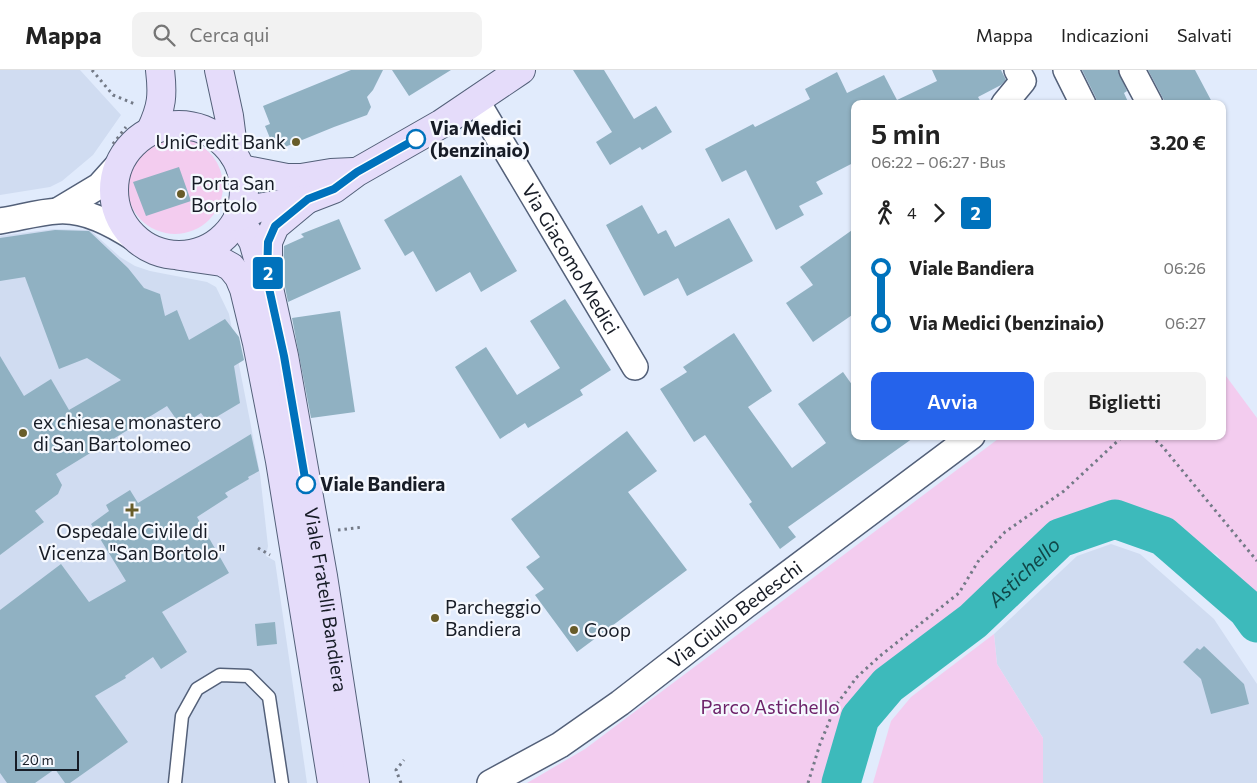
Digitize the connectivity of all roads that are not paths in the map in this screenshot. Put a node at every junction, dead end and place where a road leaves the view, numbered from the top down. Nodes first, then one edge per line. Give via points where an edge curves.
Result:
1 (160, 70) edge
2 (219, 70) edge
3 (521, 70) edge
4 (1017, 70) edge
5 (1066, 70) edge
6 (1132, 70) edge
7 (476, 100) junction
8 (1007, 100) edge
9 (1081, 100) edge
10 (1148, 100) edge
11 (139, 128) junction
12 (113, 158) junction
13 (237, 162) junction
14 (357, 172) junction
15 (308, 199) junction
16 (59, 210) junction
17 (238, 217) junction
18 (0, 221) edge
19 (134, 238) junction
20 (180, 256) junction
21 (267, 279) junction
22 (635, 367) dead end
23 (967, 440) edge
24 (175, 783) edge
25 (282, 783) edge
26 (332, 783) edge
27 (354, 783) edge
28 (490, 783) edge

1 - 11 main road via 160,113
2 - 13 main road
3 - 7 main road
4 - 8 street via 1023,81
5 - 9 street
6 - 10 street
7 - 14 main road
7 - 22 street, Via Giacomo Medici
11 - 12 main road via 135,140 124,154
11 - 13 main road via 182,124 197,127 224,143
12 - 16 street via 99,186
12 - 19 main road via 116,207
13 - 14 main road via 287,178
13 - 17 main road via 244,186
14 - 15 main road via 334,189
15 - 17 main road via 258,208
15 - 21 main road via 275,226 268,242
16 - 18 street
16 - 19 street via 87,214 110,222
17 - 20 main road via 227,234 213,246
17 - 21 main road, Viale Fratelli Bandiera via 253,242
19 - 20 main road via 162,253
20 - 26 main road, Viale Fratelli Bandiera via 213,260 231,267 239,277 247,298 280,461
21 - 27 main road, Viale Fratelli Bandiera via 323,576
23 - 28 street, Via Giulio Bedeschi via 620,703 560,745
24 - 25 lane via 182,716 197,689 220,675 248,676 268,696

